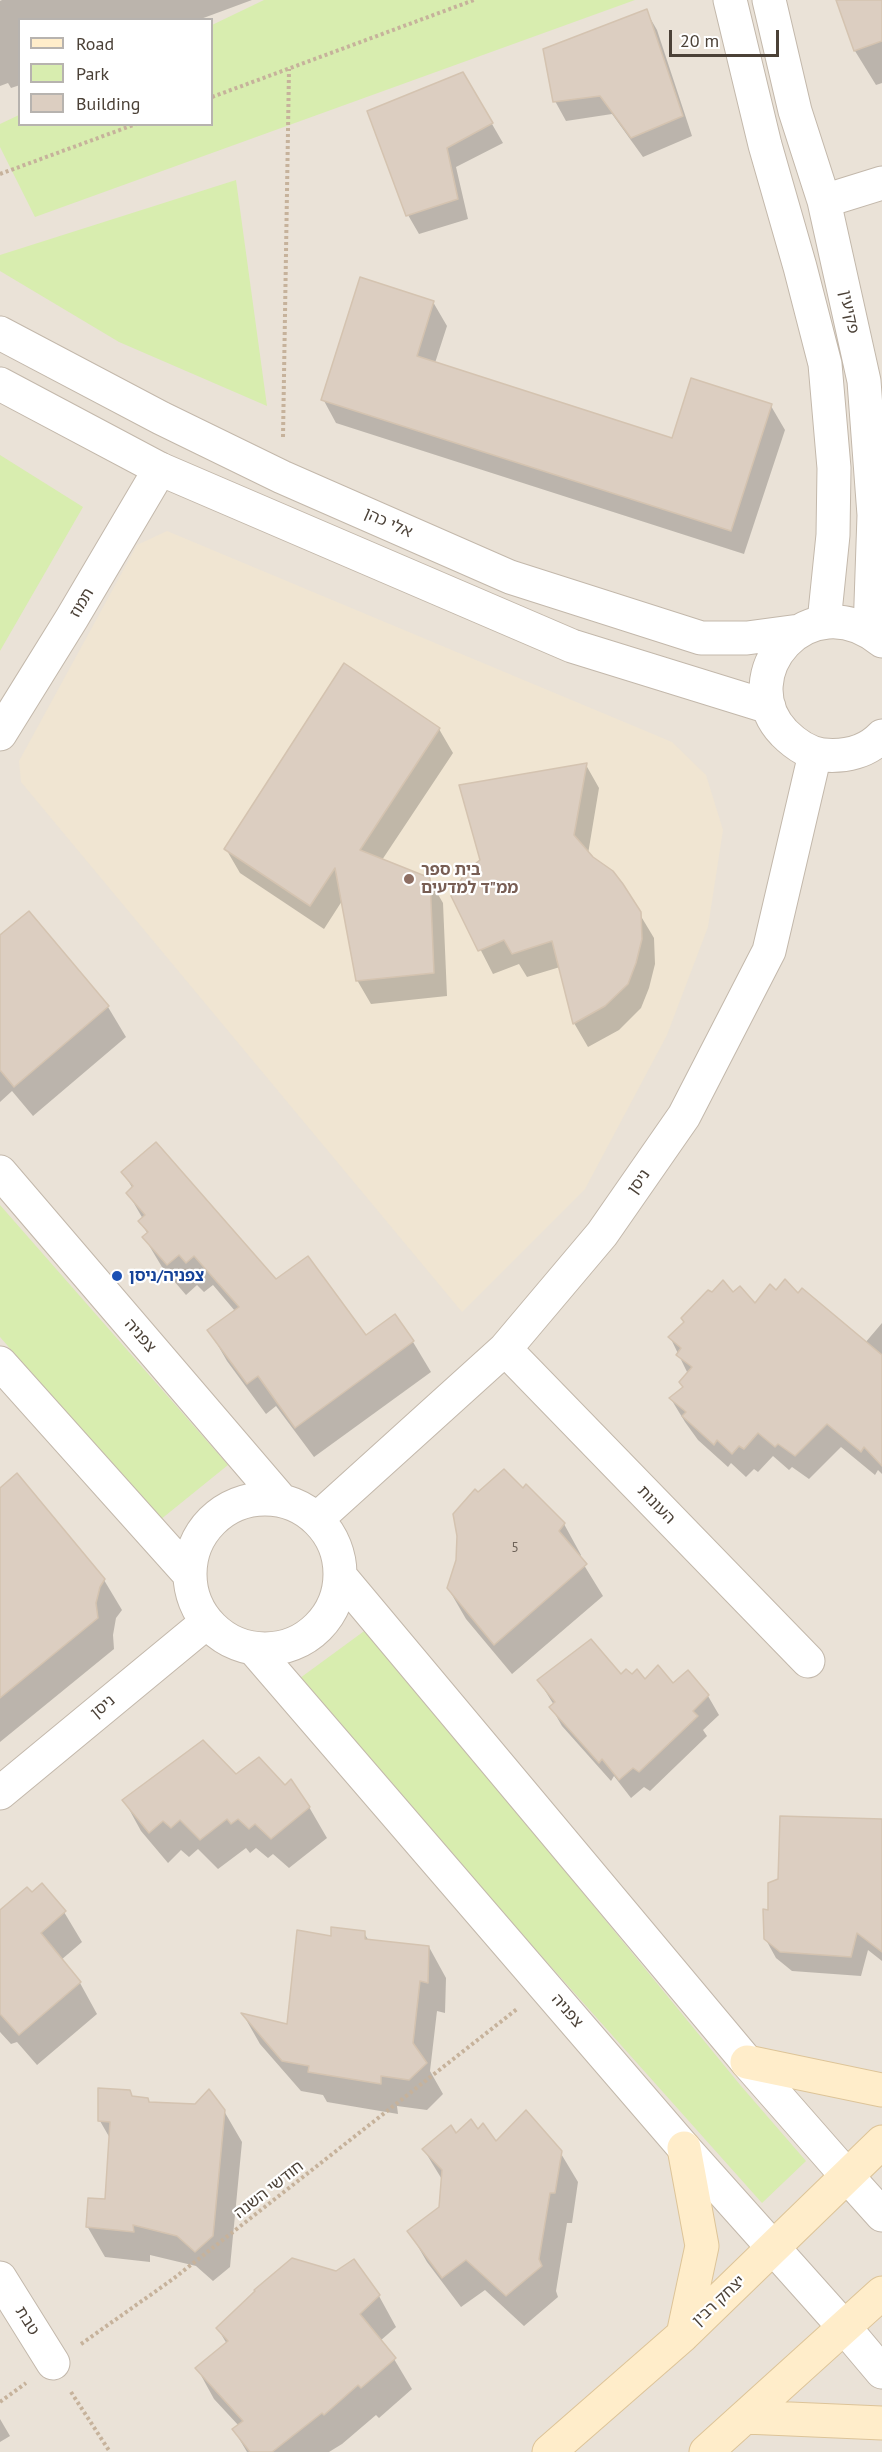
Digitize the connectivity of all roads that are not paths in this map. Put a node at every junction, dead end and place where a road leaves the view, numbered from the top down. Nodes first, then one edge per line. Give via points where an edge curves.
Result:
1 (730, 0) edge
2 (770, 0) edge
3 (882, 183) edge
4 (824, 201) junction
5 (0, 333) edge
6 (0, 384) edge
7 (160, 469) junction
8 (812, 626) junction
9 (876, 637) edge
10 (769, 707) junction
11 (0, 734) edge
12 (880, 741) edge
13 (814, 754) junction
14 (0, 1172) edge
15 (505, 1349) junction
16 (0, 1363) edge
17 (281, 1500) junction
18 (317, 1519) junction
19 (189, 1574) junction
20 (341, 1577) junction
21 (207, 1622) junction
22 (254, 1649) junction
23 (808, 1661) dead end
24 (0, 1793) edge
25 (747, 2062) junction
26 (882, 2090) edge
27 (882, 2142) edge
28 (684, 2148) junction
29 (847, 2176) junction
30 (882, 2215) edge
31 (773, 2250) junction
32 (0, 2278) edge
33 (882, 2293) edge
34 (844, 2327) junction
35 (683, 2335) junction
36 (53, 2363) road end
37 (882, 2372) edge
38 (745, 2417) junction
39 (882, 2423) edge
40 (549, 2452) edge
41 (706, 2452) edge

1 - 8 street via 825,364 834,468 833,535
2 - 4 street, פקיעין via 795,111
3 - 4 street
4 - 9 street, פקיעין via 864,381 874,514
5 - 8 street, אלי כהן via 282,477 510,577 701,638 747,638
6 - 7 street
7 - 10 street via 572,646
7 - 11 street, תמוז
8 - 9 street, אלי כהן via 840,621
8 - 10 street via 782,645 771,664 766,686
10 - 13 street via 794,744
12 - 13 street via 857,753
13 - 15 street, ניסן via 769,951 684,1116 602,1234
14 - 17 street, צפניה
15 - 18 street, ניסן
15 - 23 street, העונות
16 - 19 street
17 - 18 street
17 - 19 street via 243,1502 211,1521 199,1537
18 - 20 street via 330,1535
19 - 21 street via 197,1608
20 - 22 street via 336,1602 322,1624 302,1640 279,1648
20 - 25 street
21 - 22 street via 227,1640
21 - 24 street, ניסן
22 - 28 street, צפניה
25 - 26 main road
25 - 29 street
27 - 29 main road, יצחק רבין
28 - 31 street, צפניה
28 - 35 main road via 702,2246
29 - 30 street
29 - 31 main road, יצחק רבין
31 - 34 street, צפניה
31 - 35 main road, יצחק רבין
32 - 36 street, טבת
33 - 34 main road
34 - 37 street, צפניה
34 - 38 main road
35 - 40 main road, יצחק רבין
38 - 39 main road
38 - 41 main road

